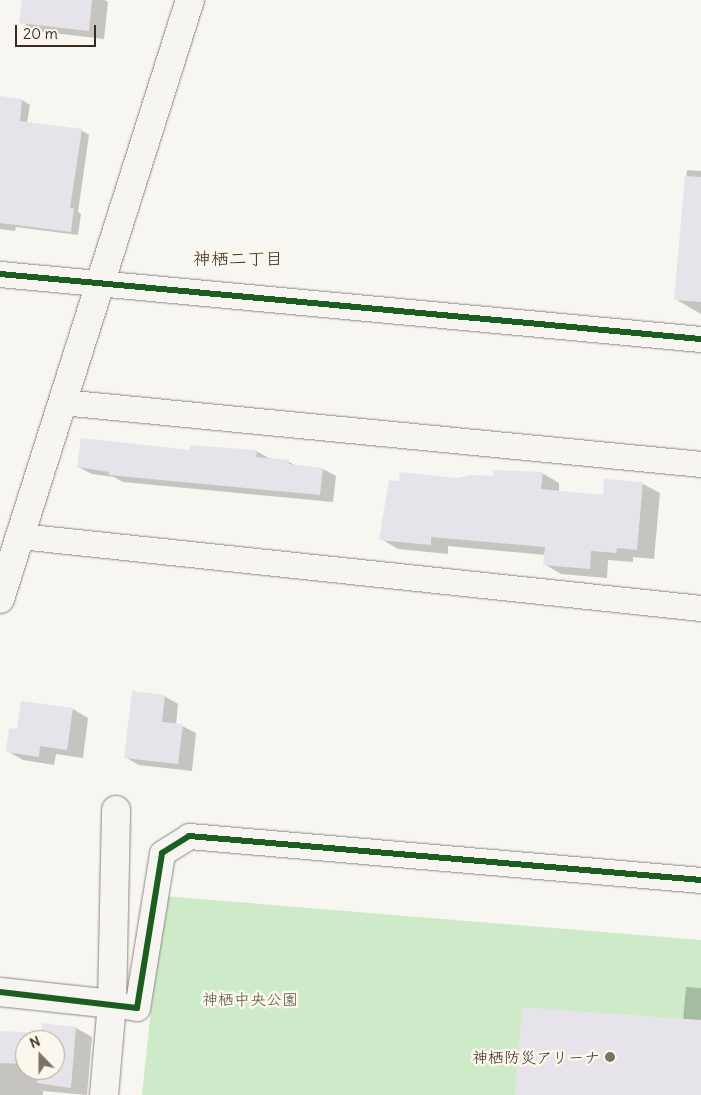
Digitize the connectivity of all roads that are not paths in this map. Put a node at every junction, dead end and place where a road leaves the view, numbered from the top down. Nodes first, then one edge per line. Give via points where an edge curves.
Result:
1 (190, 0) edge
2 (0, 274) edge
3 (101, 282) junction
4 (701, 339) edge
5 (62, 402) junction
6 (701, 464) edge
7 (20, 536) junction
8 (0, 599) edge
9 (701, 608) edge
10 (116, 810) dead end
11 (701, 880) edge
12 (0, 992) edge
13 (112, 1004) junction
14 (104, 1095) edge

1 - 3 street
2 - 3 street
3 - 4 street
3 - 5 street
5 - 6 street
5 - 7 street
7 - 8 street
7 - 9 street
10 - 13 street
11 - 13 street via 189,836 162,853 137,1008
12 - 13 street
13 - 14 street

